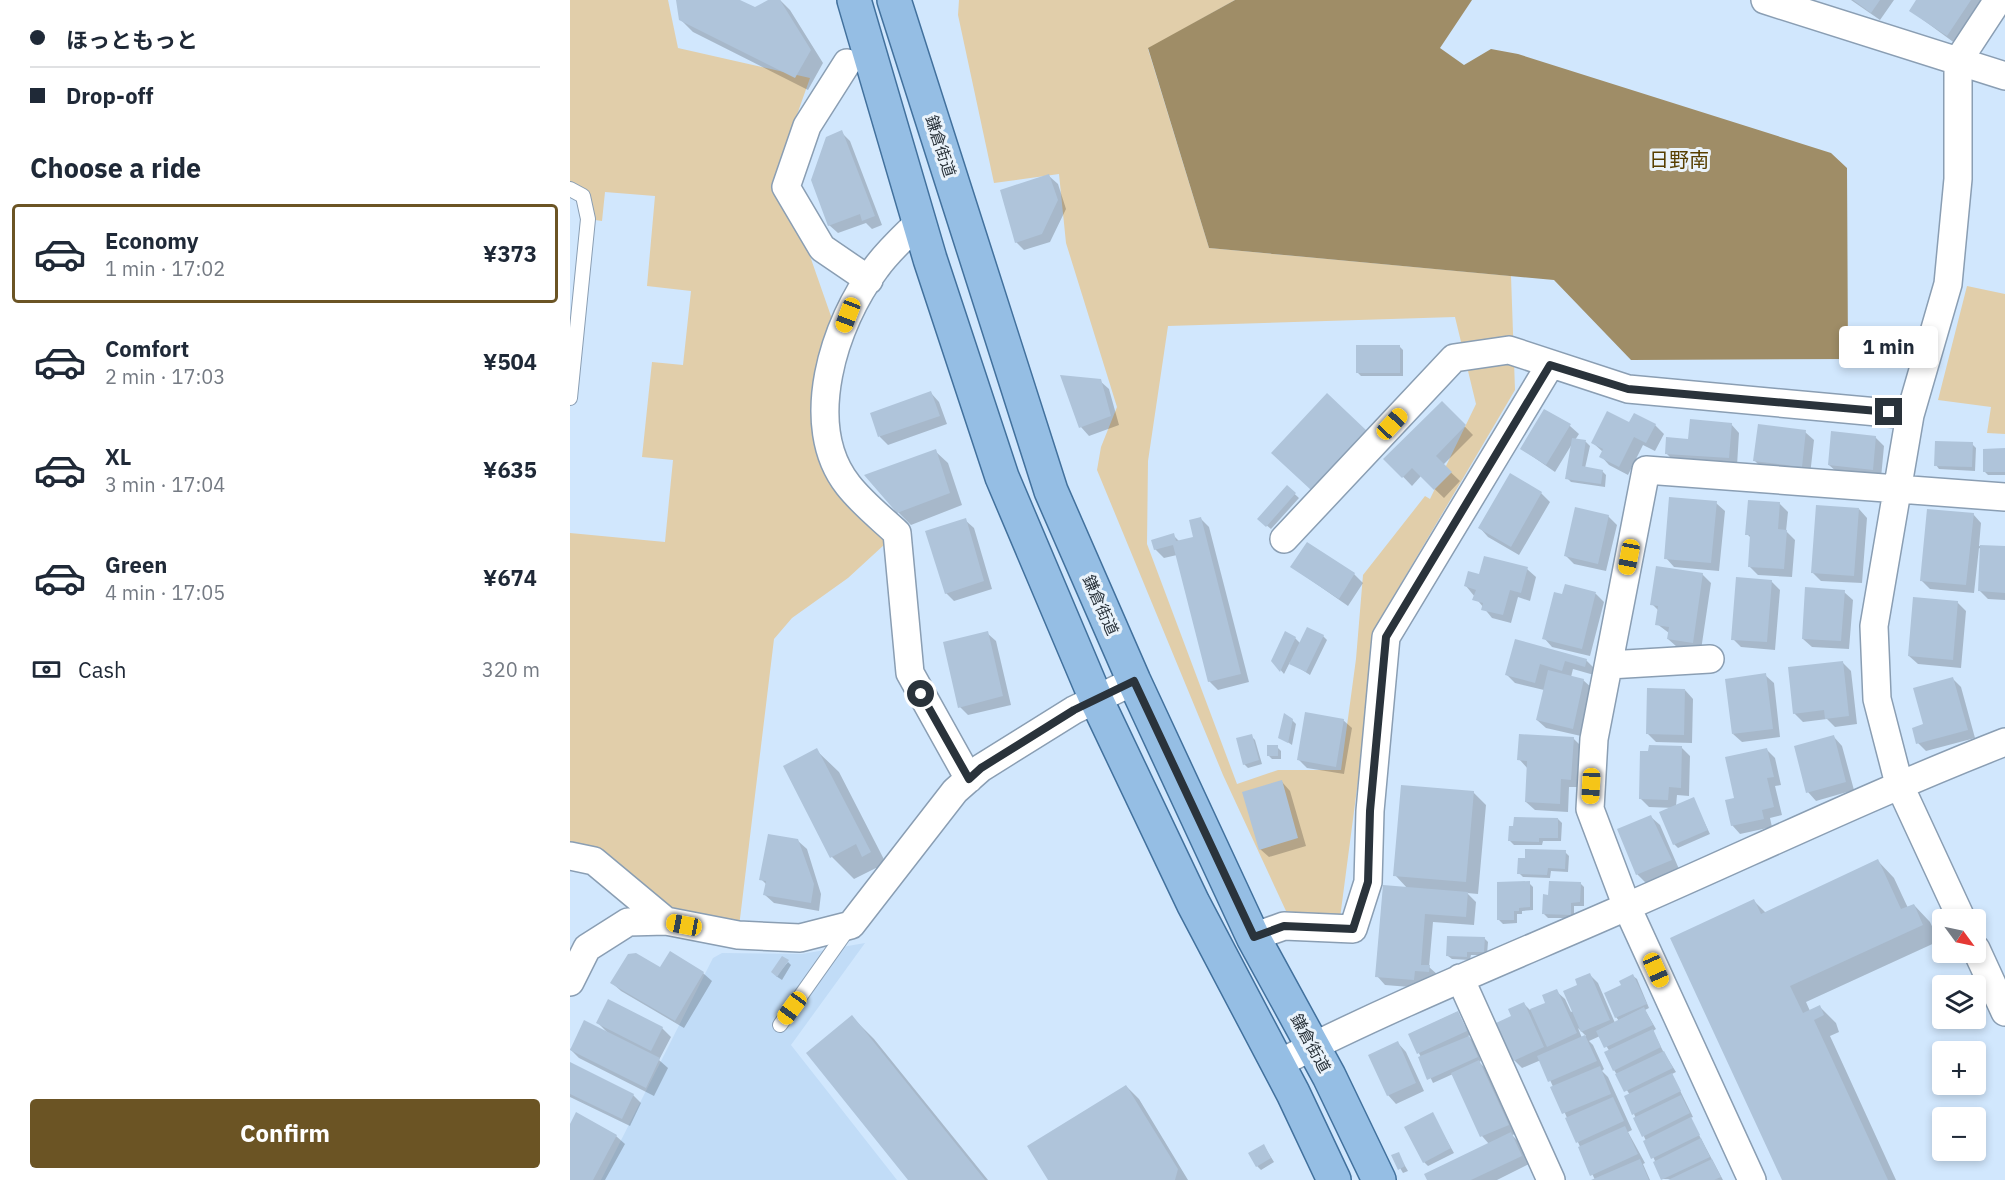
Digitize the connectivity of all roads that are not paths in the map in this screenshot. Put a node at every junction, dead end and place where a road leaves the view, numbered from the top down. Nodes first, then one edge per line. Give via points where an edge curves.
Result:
1 (854, 0) edge
2 (1998, 0) edge
3 (1775, 2) edge
4 (899, 3) edge
5 (1958, 61) junction
6 (847, 63) dead end
7 (2005, 76) edge
8 (570, 189) edge
9 (920, 221) junction
10 (868, 280) junction
11 (1550, 365) junction
12 (570, 398) edge
13 (1910, 415) junction
14 (1896, 490) junction
15 (2005, 497) edge
16 (1284, 539) dead end
17 (1710, 659) dead end
18 (1609, 665) junction
19 (1134, 681) junction
20 (1096, 699) junction
21 (2005, 742) edge
22 (969, 779) junction
23 (1899, 784) junction
24 (570, 856) edge
25 (1627, 907) junction
26 (1957, 909) edge
27 (666, 921) junction
28 (851, 925) junction
29 (1254, 937) junction
30 (1982, 963) edge
31 (1460, 978) junction
32 (570, 982) edge
33 (2005, 1012) edge
34 (780, 1025) dead end
35 (1313, 1046) junction
36 (1278, 1064) junction
37 (1334, 1180) edge
38 (1379, 1180) edge
39 (1551, 1180) edge
40 (1752, 1180) edge

1 - 9 main road
2 - 5 street
3 - 5 street
4 - 19 main road, 鎌倉街道 via 1051,491
5 - 7 street
5 - 13 street via 1958,179 1948,284
6 - 10 street via 807,126 786,187 822,248
8 - 12 lane via 583,196 588,219
9 - 10 street
9 - 20 main road via 1002,477
10 - 22 street via 848,315 833,356 825,401 827,442 847,484 897,533 910,674
11 - 13 street via 1628,389
11 - 16 street via 1509,350 1454,358
11 - 29 street via 1386,637 1370,811 1368,882 1353,929 1284,926
13 - 14 street
14 - 15 street
14 - 18 street via 1646,470
14 - 23 street via 1874,626 1877,699
17 - 18 street
18 - 25 street via 1594,739 1590,809
19 - 20 street
19 - 29 main road, 鎌倉街道
20 - 22 street via 990,762
20 - 36 main road via 1193,903
21 - 23 street
22 - 28 street via 955,790
23 - 25 street
23 - 26 street
24 - 27 street via 594,861
25 - 31 street
25 - 40 street
27 - 28 street via 738,935 800,938
27 - 32 street via 628,922 586,948
28 - 34 lane
29 - 35 main road, 鎌倉街道
30 - 33 street
31 - 35 street
31 - 39 street
35 - 36 street
35 - 38 main road, 鎌倉街道
36 - 37 main road

